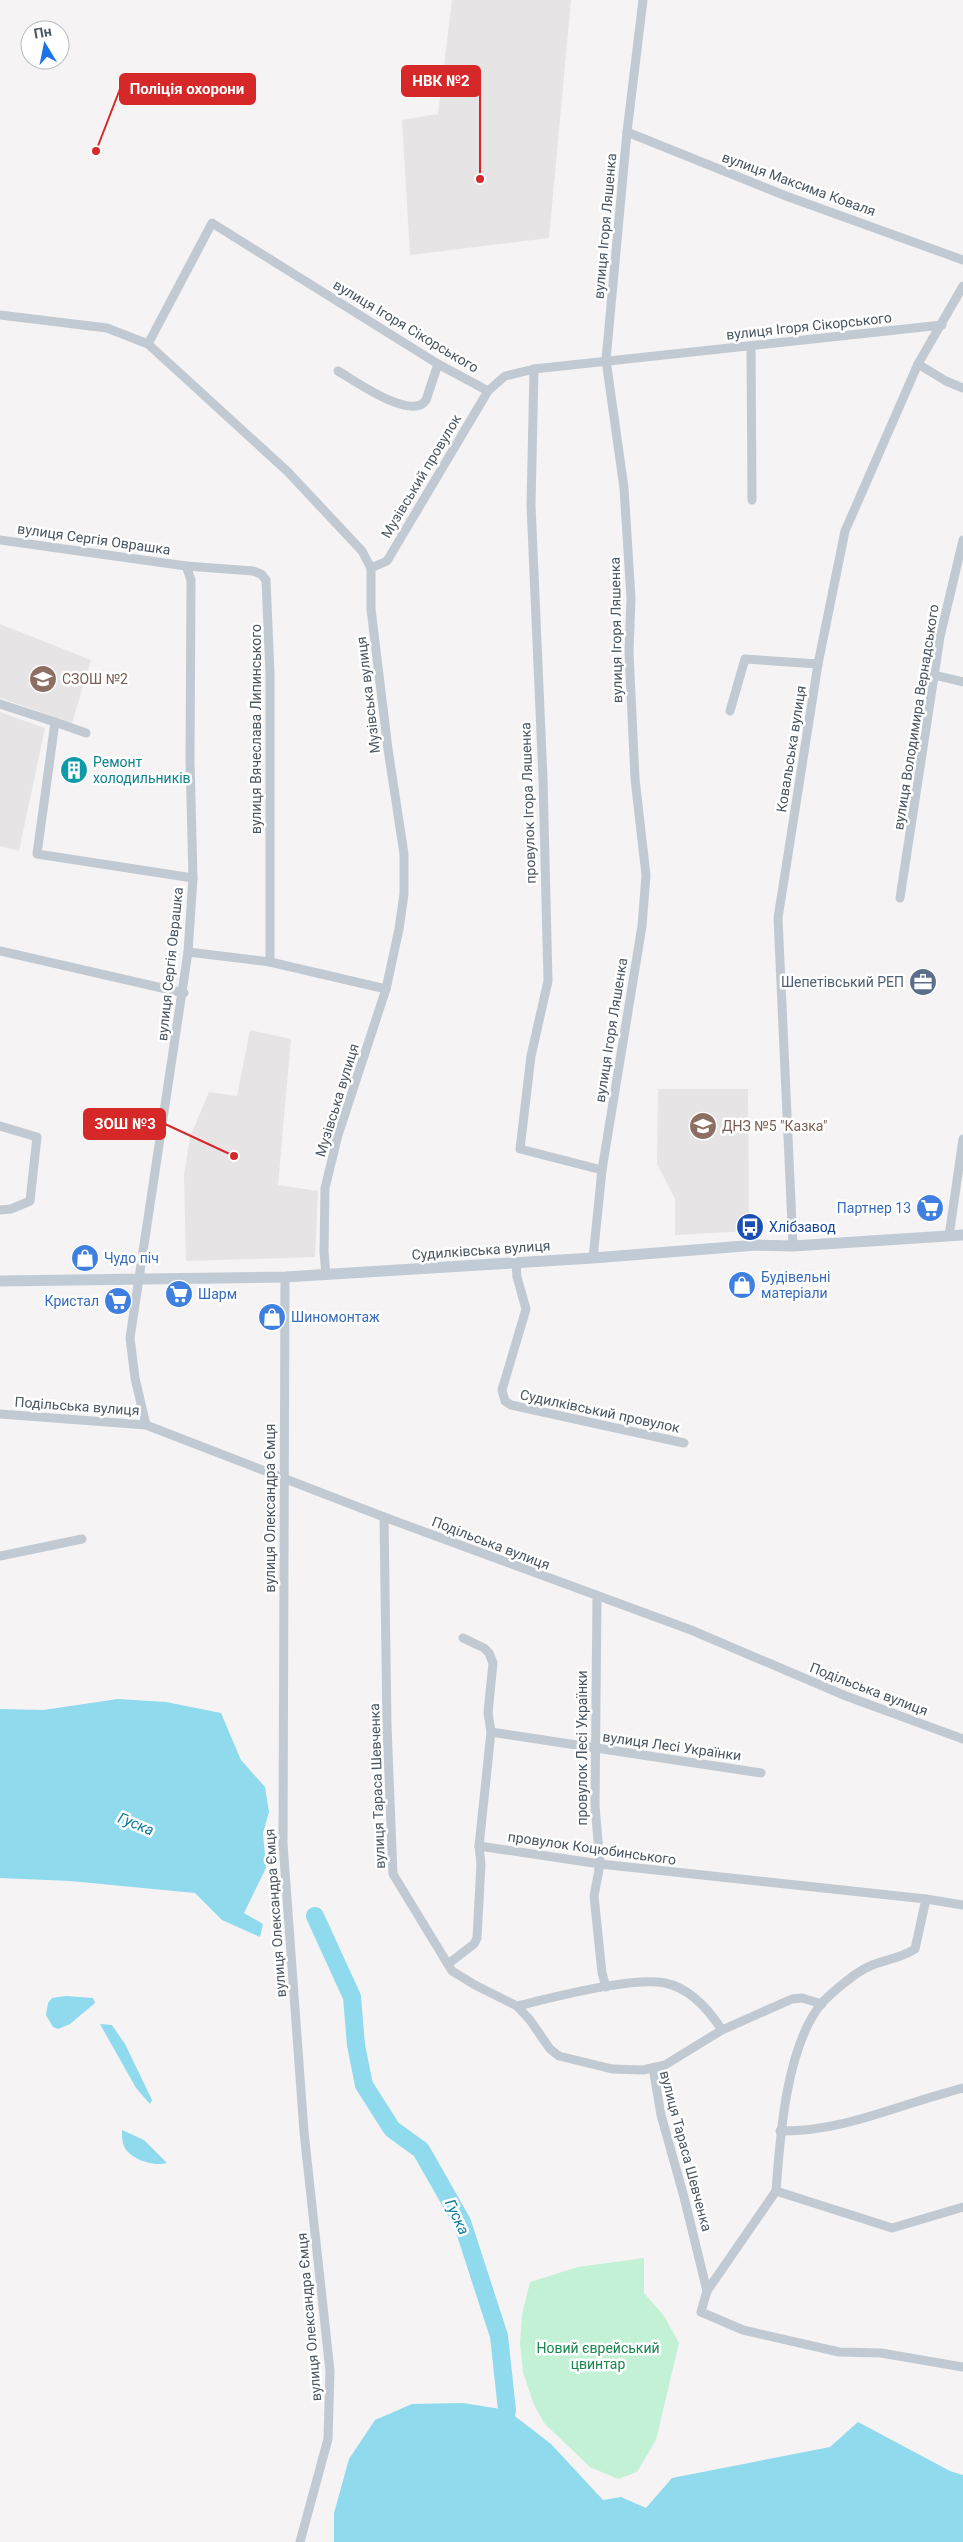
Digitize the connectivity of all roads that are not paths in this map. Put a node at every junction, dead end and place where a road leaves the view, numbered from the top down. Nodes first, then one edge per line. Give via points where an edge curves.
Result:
1 (643, 0) edge
2 (627, 132) junction
3 (963, 260) edge
4 (963, 286) edge
5 (0, 315) edge
6 (942, 325) junction
7 (148, 344) junction
8 (751, 347) junction
9 (606, 360) junction
10 (438, 364) junction
11 (918, 364) junction
12 (534, 369) junction
13 (338, 371) dead end
14 (963, 388) edge
15 (488, 391) junction
16 (752, 500) dead end
17 (0, 540) edge
18 (963, 540) edge
19 (186, 566) junction
20 (371, 568) junction
21 (818, 664) junction
22 (934, 675) junction
23 (963, 682) edge
24 (0, 704) edge
25 (730, 711) dead end
26 (55, 722) junction
27 (86, 733) dead end
28 (194, 878) junction
29 (900, 898) dead end
30 (0, 951) edge
31 (188, 952) junction
32 (270, 962) junction
33 (386, 989) junction
34 (184, 993) junction
35 (0, 1126) edge
36 (963, 1139) edge
37 (602, 1170) junction
38 (0, 1210) edge
39 (963, 1214) edge
40 (952, 1215) junction
41 (963, 1235) edge
42 (949, 1236) junction
43 (793, 1246) junction
44 (593, 1258) junction
45 (516, 1263) junction
46 (326, 1275) junction
47 (285, 1277) junction
48 (138, 1280) junction
49 (0, 1281) edge
50 (0, 1414) edge
51 (146, 1425) junction
52 (684, 1443) dead end
53 (284, 1477) junction
54 (384, 1517) junction
55 (82, 1539) dead end
56 (0, 1556) edge
57 (597, 1597) junction
58 (463, 1638) dead end
59 (490, 1732) junction
60 (963, 1739) edge
61 (595, 1748) junction
62 (761, 1773) dead end
63 (479, 1846) junction
64 (600, 1864) junction
65 (926, 1899) junction
66 (963, 1905) edge
67 (448, 1964) junction
68 (606, 1987) junction
69 (822, 2004) junction
70 (517, 2006) junction
71 (722, 2030) junction
72 (653, 2068) junction
73 (963, 2088) edge
74 (780, 2131) junction
75 (776, 2191) junction
76 (963, 2207) edge
77 (707, 2291) junction
78 (963, 2367) edge
79 (300, 2542) edge

1 - 2 street, вулиця Ігоря Ляшенка
2 - 3 street, вулиця Максима Коваля via 786,196
2 - 9 street, вулиця Ігоря Ляшенка
4 - 6 street, Ковальська вулиця
5 - 7 street, Музівська вулиця via 107,328
6 - 8 street, вулиця Ігоря Сікорського
6 - 11 street, Ковальська вулиця
7 - 10 street, вулиця Ігоря Сікорського via 212,223
7 - 20 street, Музівська вулиця via 288,472 362,551
8 - 9 street, вулиця Ігоря Сікорського
8 - 16 street
9 - 12 street, вулиця Ігоря Сікорського
9 - 37 street, вулиця Ігоря Ляшенка via 624,488 631,598 635,778 646,875 642,926
10 - 13 street via 426,400 415,407 387,399
10 - 15 street, вулиця Ігоря Сікорського
11 - 14 street
11 - 21 street, Ковальська вулиця via 845,531
12 - 15 street, вулиця Ігоря Сікорського via 505,376
12 - 37 street, провулок Ігора Ляшенка via 531,505 548,981 531,1056 520,1149
15 - 20 street, Музівський провулок via 387,561
17 - 19 street, вулиця Сергія Оврашка
18 - 22 street, вулиця Володимира Вернадського
19 - 28 street, вулиця Сергія Оврашка via 190,580
19 - 32 street, вулиця Вячеслава Липинського via 254,571 266,580 270,674
20 - 33 street, Музівська вулиця via 372,609 385,730 404,854 402,914
21 - 25 street via 745,659
21 - 43 street, Ковальська вулиця via 778,918
22 - 23 street
22 - 29 street, вулиця Володимира Вернадського
24 - 26 street
26 - 27 street
26 - 28 street via 37,854
28 - 31 street, вулиця Сергія Оврашка
30 - 34 street
31 - 32 street
31 - 34 street, вулиця Сергія Оврашка
32 - 33 street
33 - 46 street, Музівська вулиця via 338,1135 325,1188
34 - 48 street, вулиця Сергія Оврашка
35 - 38 street via 37,1137 30,1201
36 - 40 street
37 - 44 street, вулиця Ігоря Ляшенка
39 - 40 street
40 - 42 street
41 - 42 main road, Судилківська вулиця
42 - 43 main road, Судилківська вулиця
43 - 44 main road, Судилківська вулиця via 757,1245
44 - 45 main road, Судилківська вулиця
45 - 46 main road, Судилківська вулиця
45 - 52 street, Судилківський провулок via 526,1309 502,1390 505,1401 511,1406
46 - 47 main road, Судилківська вулиця
47 - 48 main road, Судилківська вулиця
47 - 53 street, вулиця Олександра Ємця
48 - 49 main road, Судилківська вулиця
48 - 51 street, вулиця Сергія Оврашка via 130,1338
50 - 51 street, Подільська вулиця
51 - 53 street, Подільська вулиця
53 - 54 street, Подільська вулиця
53 - 79 street, вулиця Олександра Ємця via 283,1844 304,2132 330,2371 328,2440
54 - 57 street, Подільська вулиця
54 - 67 street, вулиця Тараса Шевченка via 393,1874
55 - 56 street
57 - 60 street, Подільська вулиця via 691,1630 846,1696
57 - 61 street, провулок Лесі Українки
58 - 59 street via 484,1648 492,1658 488,1712
59 - 61 street, вулиця Лесі Українки
59 - 63 street
61 - 62 street, вулиця Лесі Українки
61 - 64 street, провулок Лесі Українки
63 - 64 street, провулок Коцюбинського
63 - 67 street via 477,1938
64 - 65 street, провулок Коцюбинського
64 - 68 street, провулок Лесі Українки via 594,1896
65 - 66 street, провулок Коцюбинського
65 - 69 street via 915,1949 867,1966
67 - 70 street, вулиця Тараса Шевченка via 452,1971 465,1979
68 - 70 street
68 - 71 street via 646,1982 671,1985 707,2008
69 - 71 street via 802,1998 792,1999
69 - 74 street via 800,2042
70 - 72 street, вулиця Тараса Шевченка via 559,2056 612,2069
71 - 72 street via 674,2060
72 - 77 street, вулиця Тараса Шевченка via 670,2153
73 - 74 street via 929,2096 867,2118 809,2131
74 - 75 street
75 - 76 street via 892,2228
75 - 77 street
77 - 78 street via 700,2312 743,2330 839,2352 881,2353

